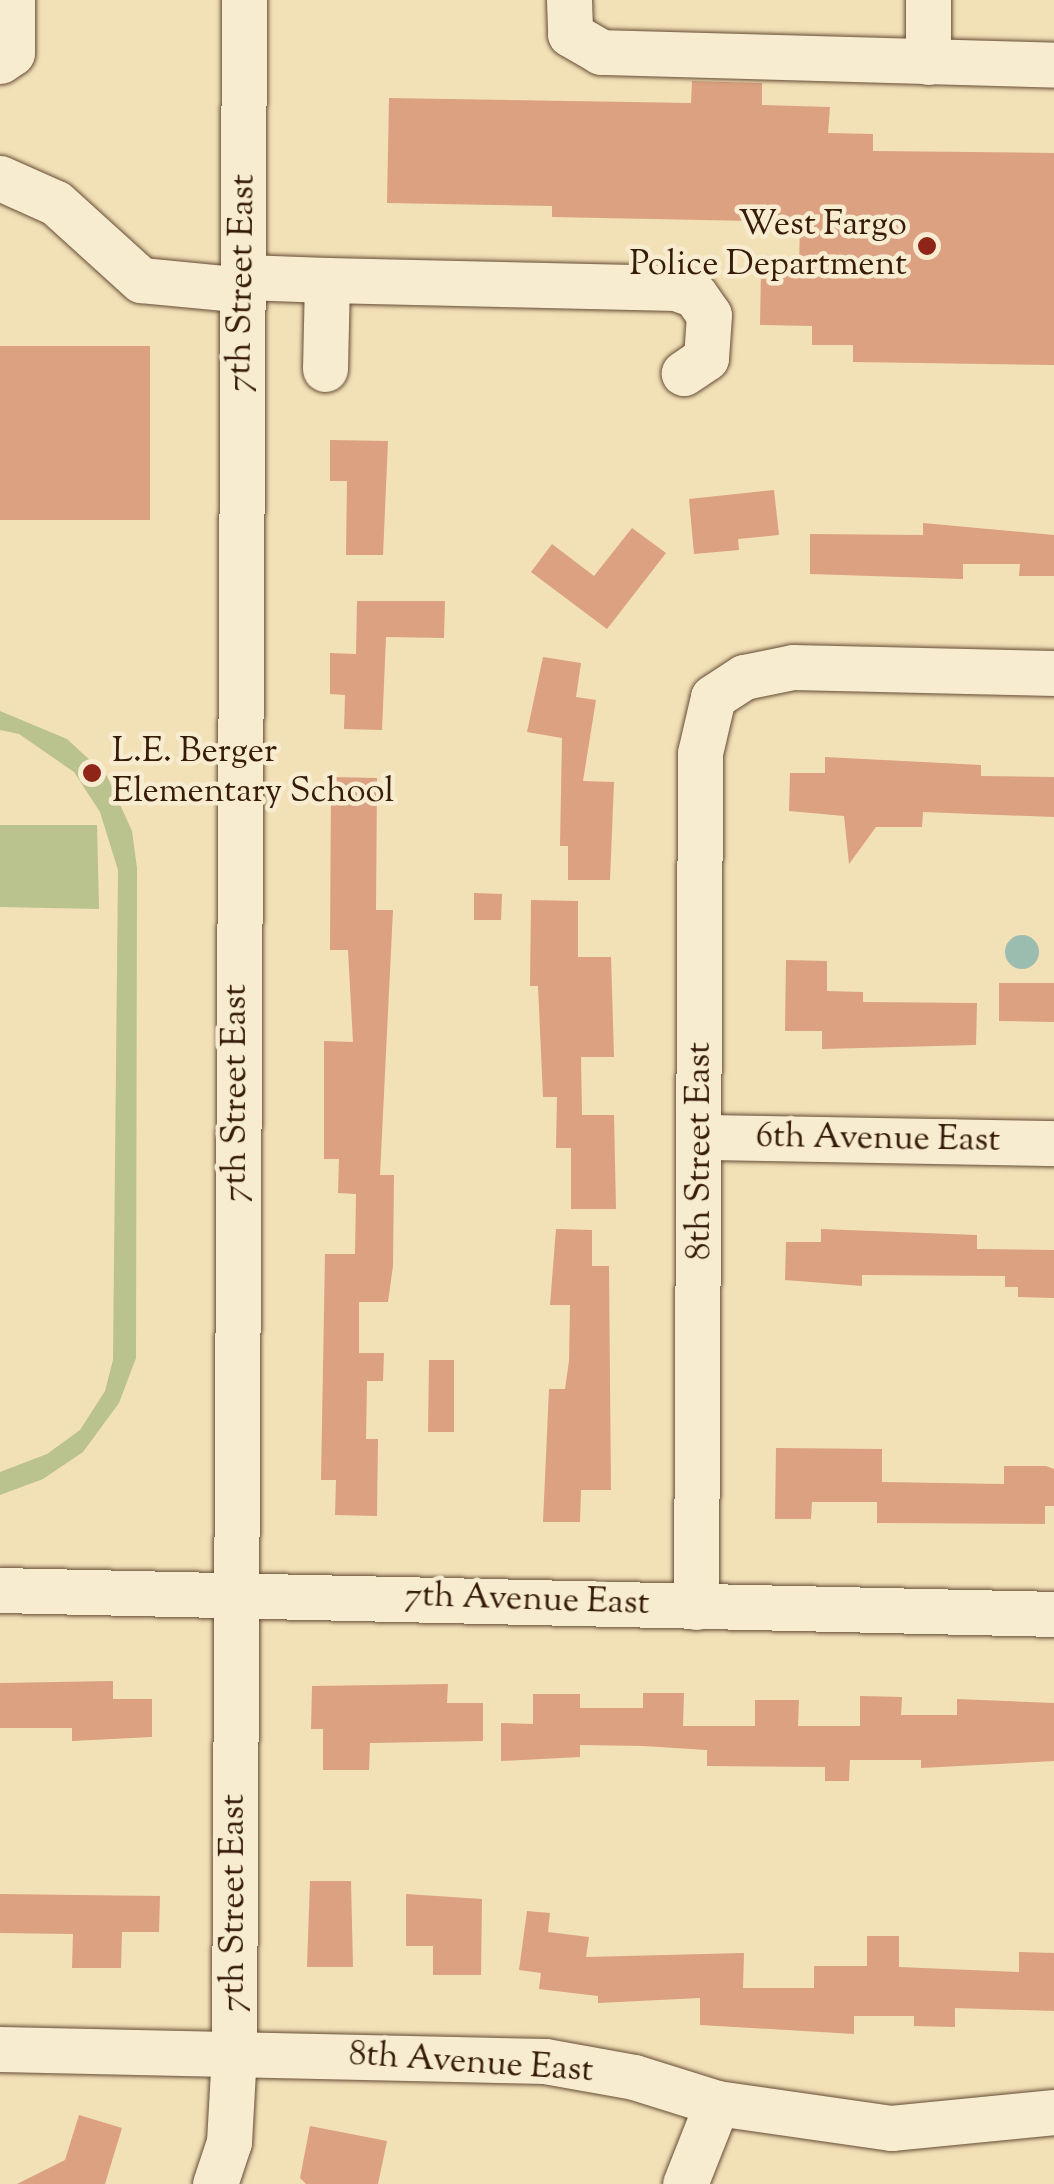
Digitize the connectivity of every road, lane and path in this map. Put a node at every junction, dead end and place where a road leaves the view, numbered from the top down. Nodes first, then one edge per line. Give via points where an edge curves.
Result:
1 (12, 0) edge
2 (244, 0) edge
3 (569, 0) edge
4 (928, 0) edge
5 (0, 61) edge
6 (928, 62) junction
7 (1054, 65) edge
8 (0, 178) edge
9 (328, 280) junction
10 (244, 284) junction
11 (325, 369) dead end
12 (684, 374) dead end
13 (1054, 674) edge
14 (702, 1138) junction
15 (1054, 1144) edge
16 (0, 1590) edge
17 (237, 1592) junction
18 (696, 1608) junction
19 (1054, 1614) edge
20 (0, 2050) edge
21 (234, 2053) junction
22 (717, 2103) junction
23 (1054, 2112) edge
24 (215, 2184) edge
25 (685, 2184) edge

1 - 5 street via 12,53
2 - 10 street, 7th Street East
3 - 6 street via 570,34 600,52
4 - 6 street
6 - 7 street
8 - 10 street via 56,203 141,280
9 - 10 street
9 - 11 street
9 - 12 street via 676,288 695,294 709,315 706,358
10 - 17 street, 7th Street East
13 - 14 street, 8th Street East via 793,667 744,677 714,697 700,752
14 - 15 street, 6th Avenue East
14 - 18 street, 8th Street East
16 - 17 street, 7th Avenue East
17 - 18 street, 7th Avenue East
17 - 21 street, 7th Street East
18 - 19 street, 7th Avenue East
20 - 21 street, 8th Avenue East
21 - 22 street, 8th Avenue East via 545,2061 634,2077
21 - 24 street, 7th Street East via 229,2142
22 - 23 street, 8th Avenue East via 891,2128
22 - 25 street

